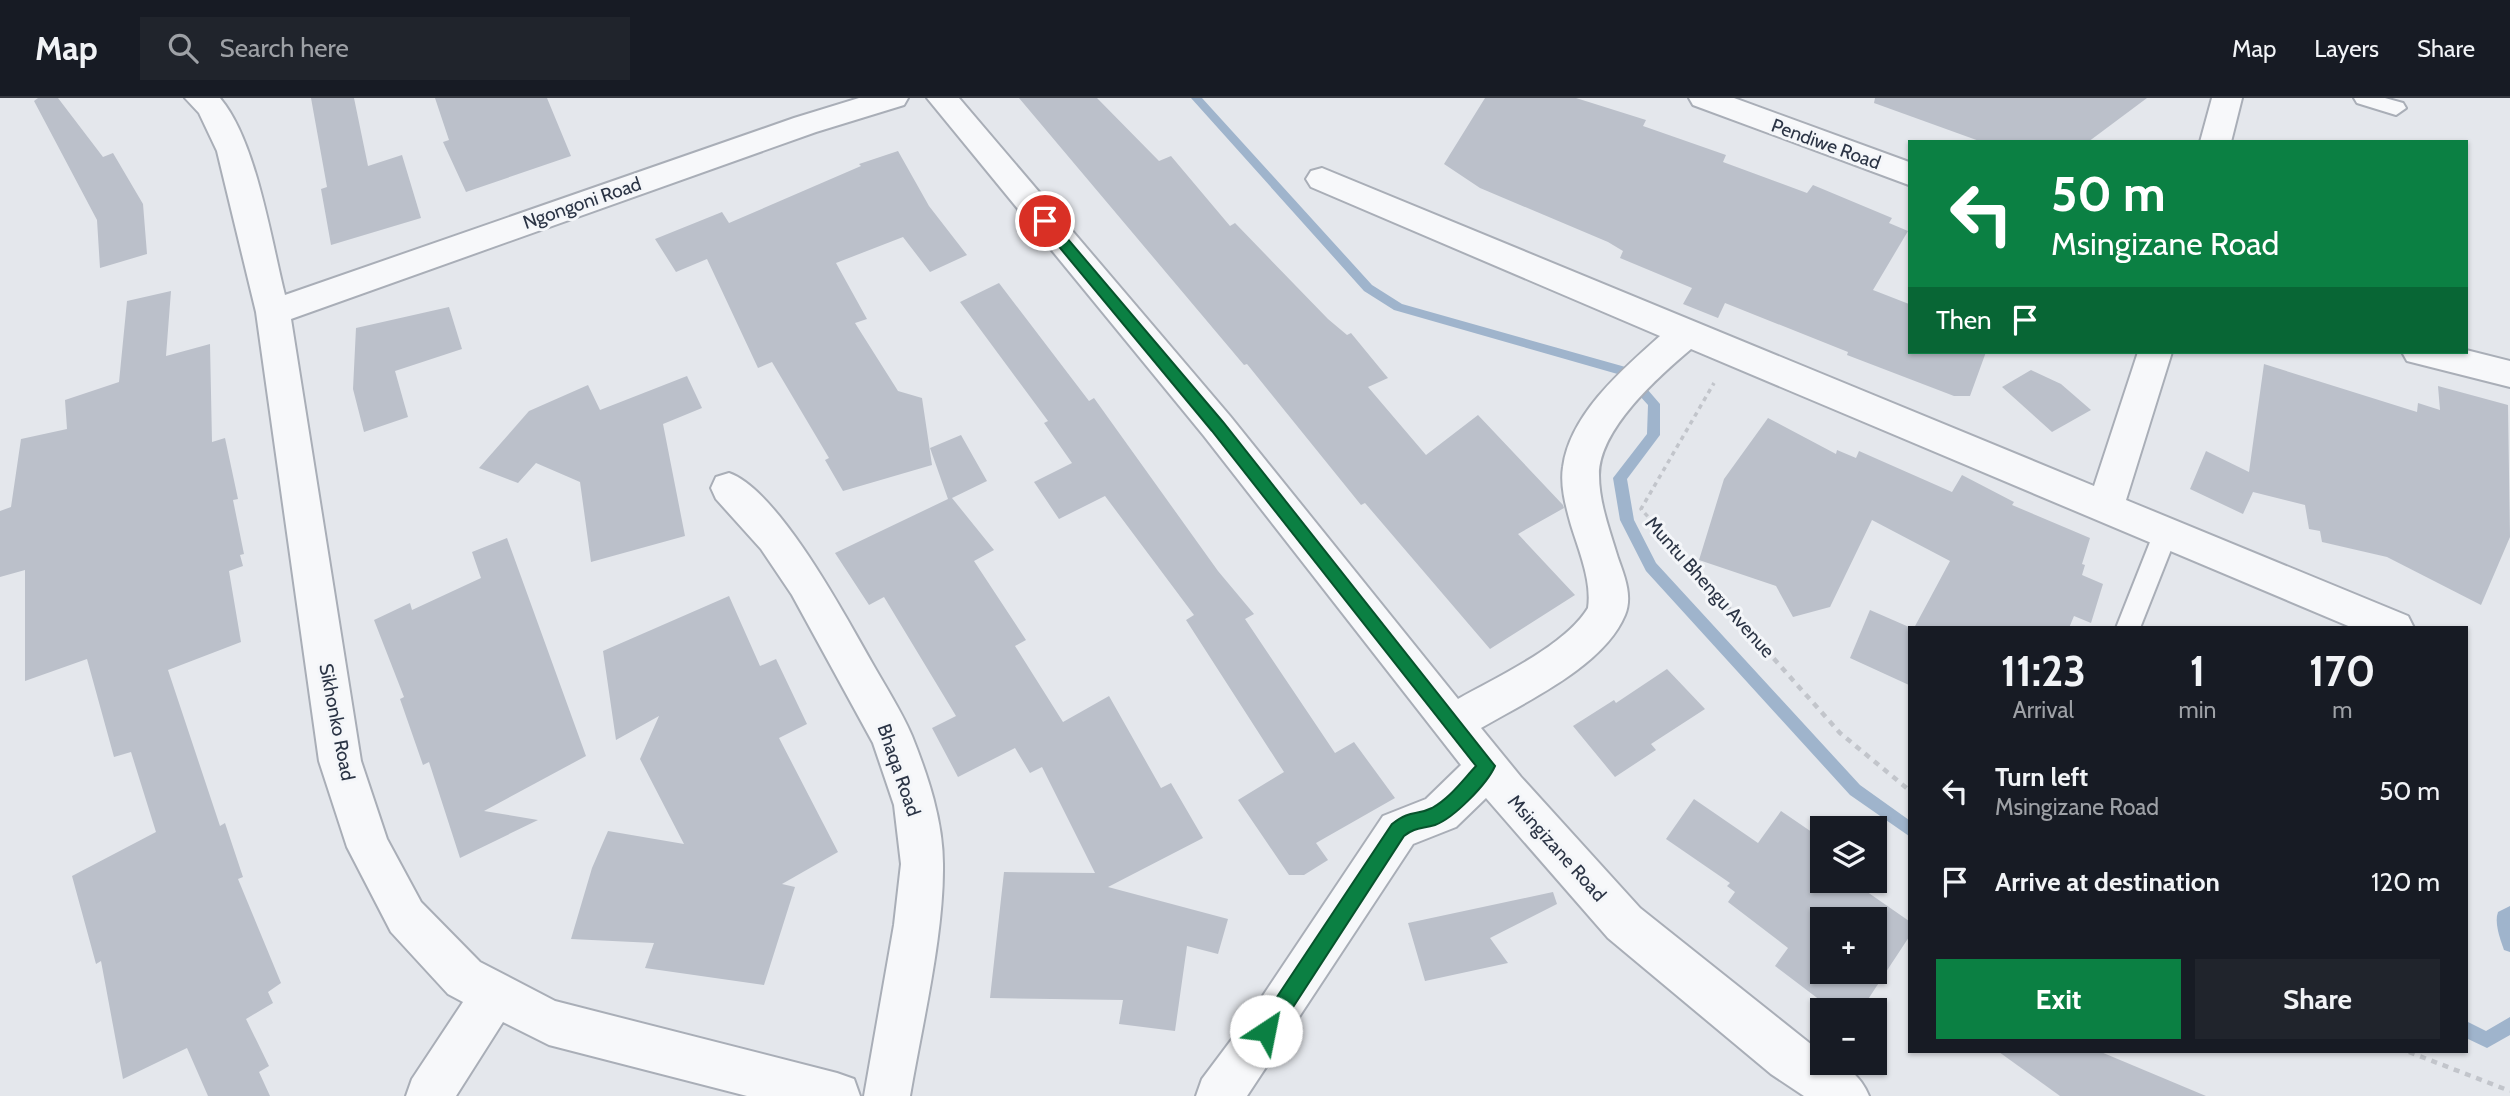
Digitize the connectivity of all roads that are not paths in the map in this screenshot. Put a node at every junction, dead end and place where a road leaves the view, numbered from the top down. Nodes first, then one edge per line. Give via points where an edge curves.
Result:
1 (200, 98) edge
2 (893, 98) edge
3 (942, 98) edge
4 (1704, 98) edge
5 (2227, 98) edge
6 (2364, 98) edge
7 (2396, 108) dead end
8 (2216, 140) edge
9 (1908, 174) edge
10 (1322, 179) dead end
11 (273, 312) junction
12 (1674, 344) junction
13 (2154, 354) edge
14 (2427, 354) edge
15 (2510, 374) edge
16 (729, 488) dead end
17 (2106, 506) junction
18 (2166, 532) junction
19 (2129, 626) edge
20 (2390, 626) edge
21 (1452, 723) junction
22 (1486, 766) junction
23 (495, 994) junction
24 (429, 1096) edge
25 (837, 1096) edge
26 (887, 1096) edge
27 (1219, 1096) edge
28 (1846, 1096) edge

1 - 11 street, Sikhonko Road via 211,107 233,151
2 - 11 street, Ngongoni Road
3 - 21 street, Msingizane Road via 1217,426
4 - 9 street, Pendiwe Road
5 - 8 street
6 - 7 lane
10 - 12 street
11 - 23 street, Sikhonko Road via 341,761 368,847 406,917 464,978
12 - 17 street via 1731,353
12 - 21 street via 1608,414 1591,436 1581,464 1581,489 1608,589 1606,612 1592,632 1556,662
13 - 17 street
14 - 15 street
16 - 26 street, Bhaqa Road via 806,583 892,737 915,805 922,864
17 - 18 street
18 - 19 lane
18 - 20 street
21 - 22 street, Msingizane Road
22 - 27 street via 1452,804 1432,818 1411,820 1398,830
22 - 28 street, Msingizane Road via 1624,923 1787,1058
23 - 24 street
23 - 25 street, Sikhonko Road via 549,1022

